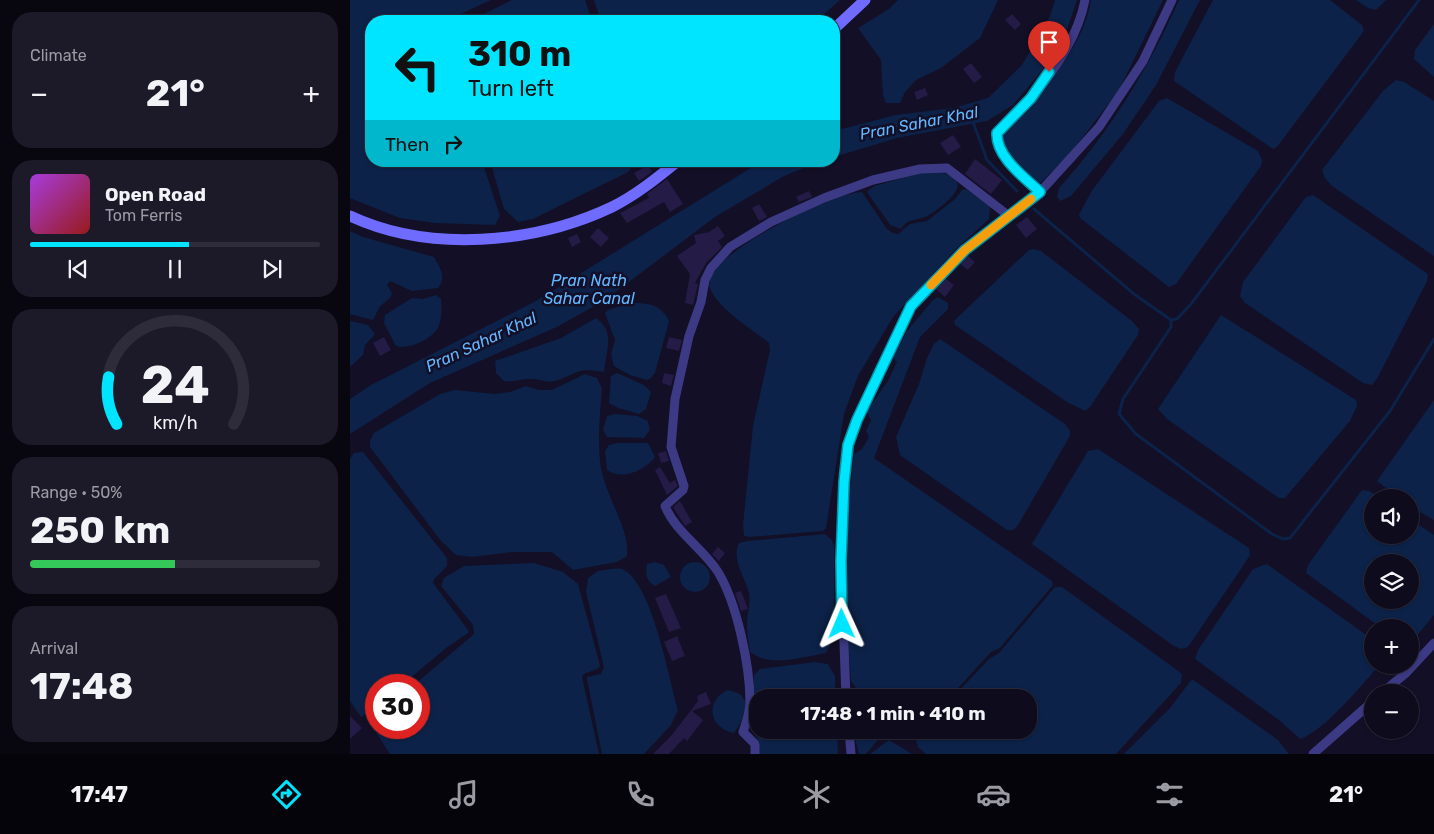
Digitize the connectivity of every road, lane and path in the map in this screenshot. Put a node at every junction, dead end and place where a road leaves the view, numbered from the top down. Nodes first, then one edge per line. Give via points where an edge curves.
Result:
1 (865, 0) edge
2 (1085, 0) edge
3 (1172, 0) edge
4 (840, 23) edge
5 (671, 167) edge
6 (1040, 192) junction
7 (350, 216) edge
8 (1009, 216) junction
9 (1434, 643) edge
10 (1393, 684) edge
11 (846, 689) edge
12 (1364, 709) edge
13 (850, 739) edge
14 (755, 754) edge
15 (851, 754) edge
16 (1313, 754) edge

1 - 4 street
2 - 6 street via 1075,33 1058,60 1031,98 997,133 1001,150 1015,170
3 - 6 street via 1144,61 1100,127
5 - 7 street via 649,185 612,207 552,229 512,237 418,238 372,226
6 - 8 street
8 - 11 street via 965,250 911,306 848,445 841,561
8 - 14 street via 948,168 920,169 873,180 771,222 730,247 705,280 675,400 671,447 684,486 665,506 679,528 718,572 737,618 750,703 743,732 755,744
9 - 10 street
12 - 16 street
13 - 15 street

